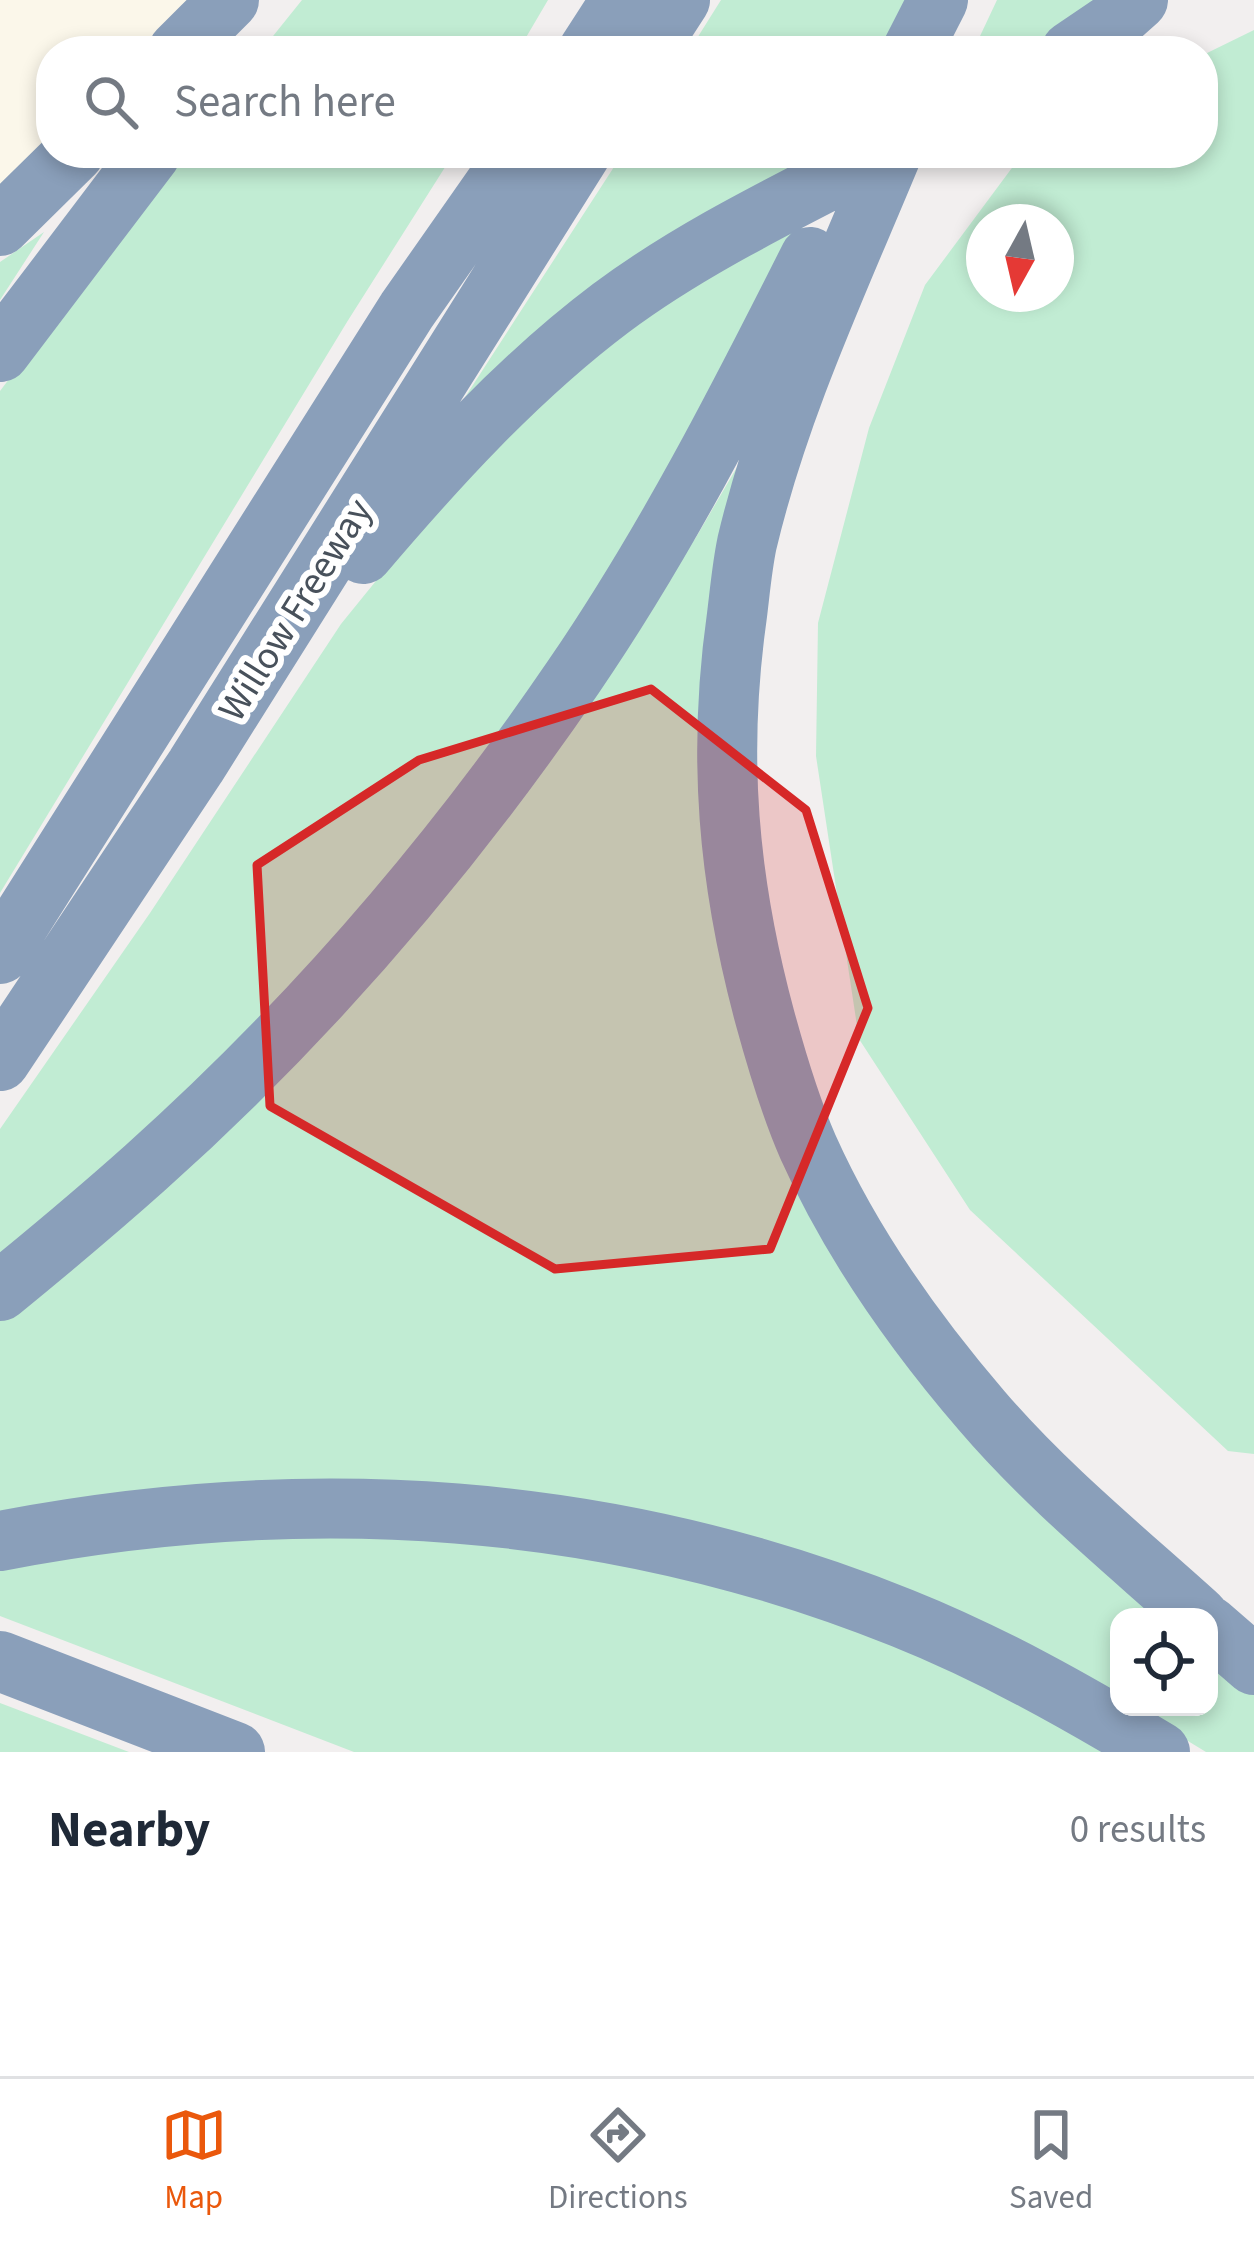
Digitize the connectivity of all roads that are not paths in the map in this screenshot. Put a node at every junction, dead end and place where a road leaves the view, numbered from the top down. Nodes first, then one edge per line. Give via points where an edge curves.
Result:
1 (230, 0) edge
2 (265, 0) edge
3 (572, 0) edge
4 (621, 0) edge
5 (680, 0) edge
6 (938, 0) edge
7 (956, 0) edge
8 (1138, 0) edge
9 (193, 36) edge
10 (239, 36) edge
11 (551, 36) edge
12 (598, 36) edge
13 (657, 36) edge
14 (920, 36) edge
15 (940, 36) edge
16 (1093, 36) edge
17 (59, 168) edge
18 (140, 168) edge
19 (477, 168) edge
20 (507, 168) edge
21 (571, 168) edge
22 (854, 168) edge
23 (854, 168) edge
24 (886, 168) edge
25 (0, 226) edge
26 (407, 310) junction
27 (0, 352) edge
28 (196, 766) junction
29 (0, 954) edge
30 (0, 1061) edge
31 (0, 1291) edge
32 (0, 1541) edge
33 (1188, 1608) edge
34 (1218, 1634) edge
35 (0, 1660) edge
36 (1254, 1665) edge
37 (236, 1752) edge
38 (1160, 1752) edge

1 - 9 highway
2 - 10 highway
3 - 11 highway
4 - 12 highway
5 - 13 highway
6 - 14 highway
7 - 15 highway
8 - 16 highway
17 - 25 highway
18 - 27 highway
19 - 26 highway
20 - 26 highway, Willow Freeway
21 - 28 highway, Willow Freeway
22 - 28 highway via 672,266 549,358 409,500
23 - 31 highway via 659,542 490,791 265,1053
24 - 33 highway via 773,451 747,546 731,659 727,810 755,980 808,1147 917,1330 1001,1431
26 - 29 highway, Willow Freeway
28 - 30 highway, Willow Freeway
32 - 38 highway via 191,1513 307,1509 422,1510 624,1535 810,1584 904,1619 998,1661
34 - 36 highway
35 - 37 highway

